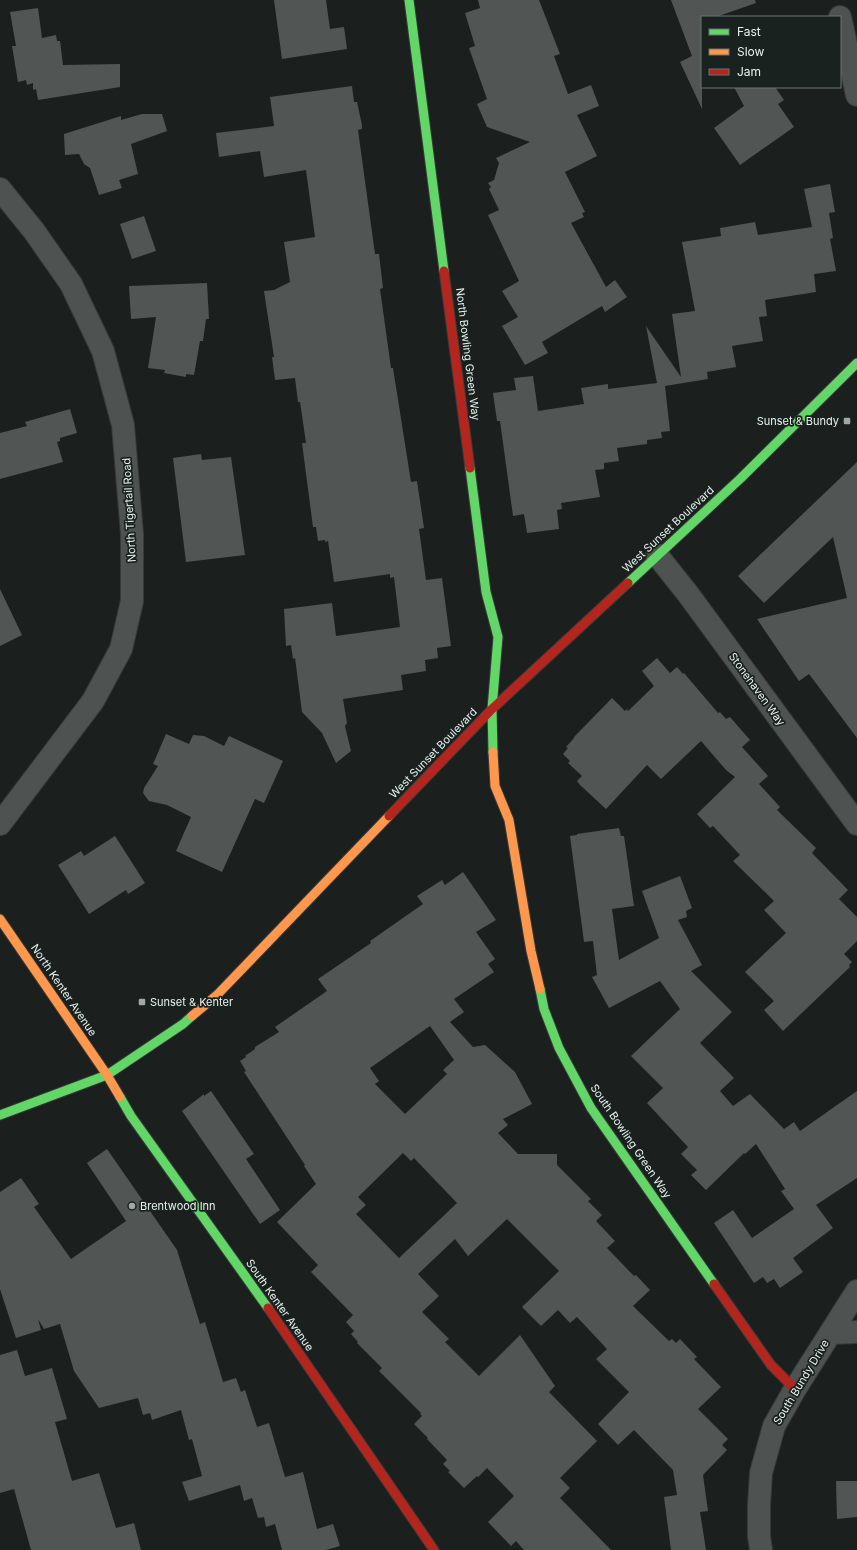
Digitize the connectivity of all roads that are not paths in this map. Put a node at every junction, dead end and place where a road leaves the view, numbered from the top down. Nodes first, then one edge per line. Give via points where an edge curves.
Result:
1 (410, 0) edge
2 (836, 0) edge
3 (840, 16) edge
4 (841, 22) edge
5 (857, 95) edge
6 (0, 189) edge
7 (857, 364) edge
8 (657, 555) junction
9 (492, 709) junction
10 (0, 824) edge
11 (857, 824) edge
12 (0, 919) edge
13 (107, 1075) junction
14 (0, 1115) edge
15 (857, 1291) edge
16 (857, 1332) edge
17 (831, 1333) junction
18 (795, 1389) junction
19 (434, 1550) edge
20 (761, 1550) edge

1 - 9 street, North Bowling Green Way via 486,592 498,637
2 - 3 street
4 - 5 street
6 - 10 street, North Tigertail Road via 34,231 71,284 102,351 123,425 132,534 132,601 121,649 93,701
7 - 8 street, West Sunset Boulevard via 741,478
8 - 9 street, West Sunset Boulevard
8 - 11 street, Stonehaven Way
9 - 13 street, West Sunset Boulevard via 217,995 182,1024
9 - 18 street, South Bowling Green Way via 495,786 509,820 531,951 544,1009 559,1048 591,1108 771,1365
12 - 13 street, North Kenter Avenue
13 - 14 street, West Sunset Boulevard
13 - 19 street, South Kenter Avenue via 131,1116 250,1282
15 - 17 street, South Bundy Drive
16 - 17 street
17 - 18 street, South Bundy Drive
18 - 20 street, South Bundy Drive via 774,1426 761,1474

